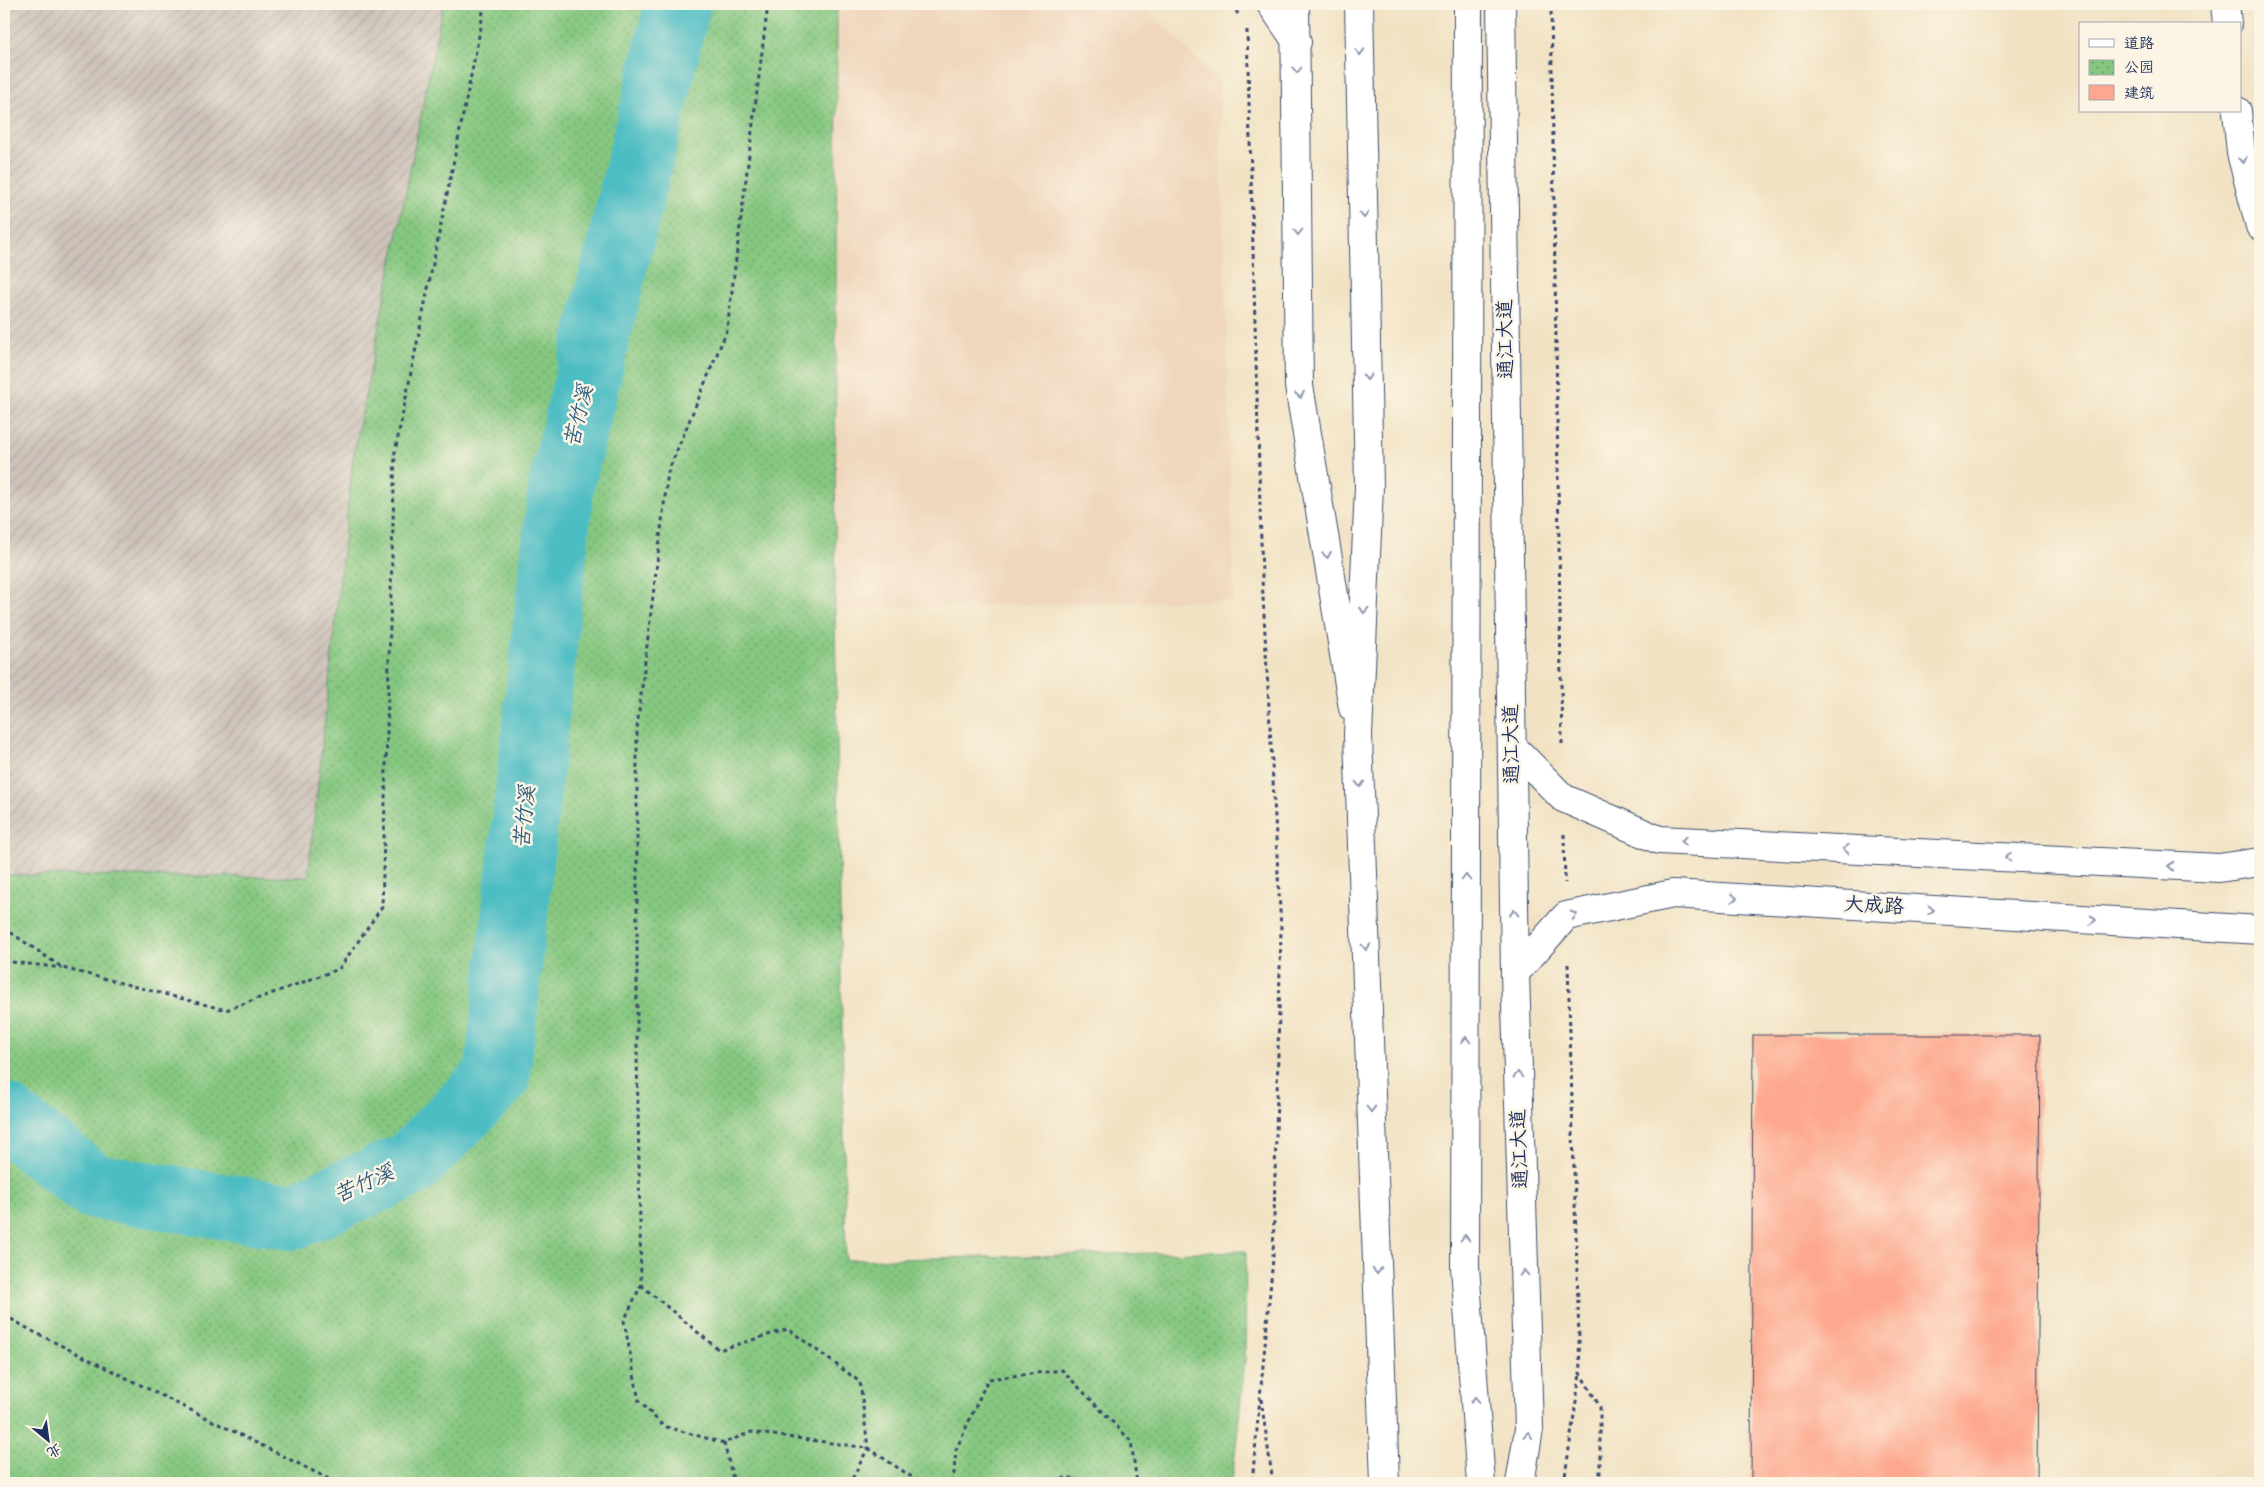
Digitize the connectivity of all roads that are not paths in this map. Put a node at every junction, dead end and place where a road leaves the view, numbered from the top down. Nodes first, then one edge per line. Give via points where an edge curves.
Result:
1 (1270, 4) edge
2 (1295, 4) edge
3 (1359, 4) edge
4 (1468, 4) edge
5 (2225, 4) edge
6 (1503, 6) edge
7 (2227, 22) edge
8 (1296, 42) junction
9 (2237, 112) edge
10 (2260, 226) edge
11 (1358, 735) junction
12 (1512, 746) junction
13 (2260, 862) edge
14 (2260, 930) edge
15 (1515, 973) junction
16 (1385, 1483) edge
17 (1481, 1483) edge
18 (1520, 1483) edge

1 - 8 street
2 - 8 street
3 -> 11 street via 1369,487
17 -> 4 street, 通江大道 via 1465,1267
5 - 7 street
6 - 12 street, 通江大道
8 -> 11 street via 1299,386
9 -> 10 street via 2241,154
11 -> 16 street
13 -> 12 street via 2219,868 1659,840 1562,798
15 -> 12 street, 通江大道
15 -> 14 street, 大成路 via 1566,916 1673,894
18 -> 15 street, 通江大道 via 1529,1429

